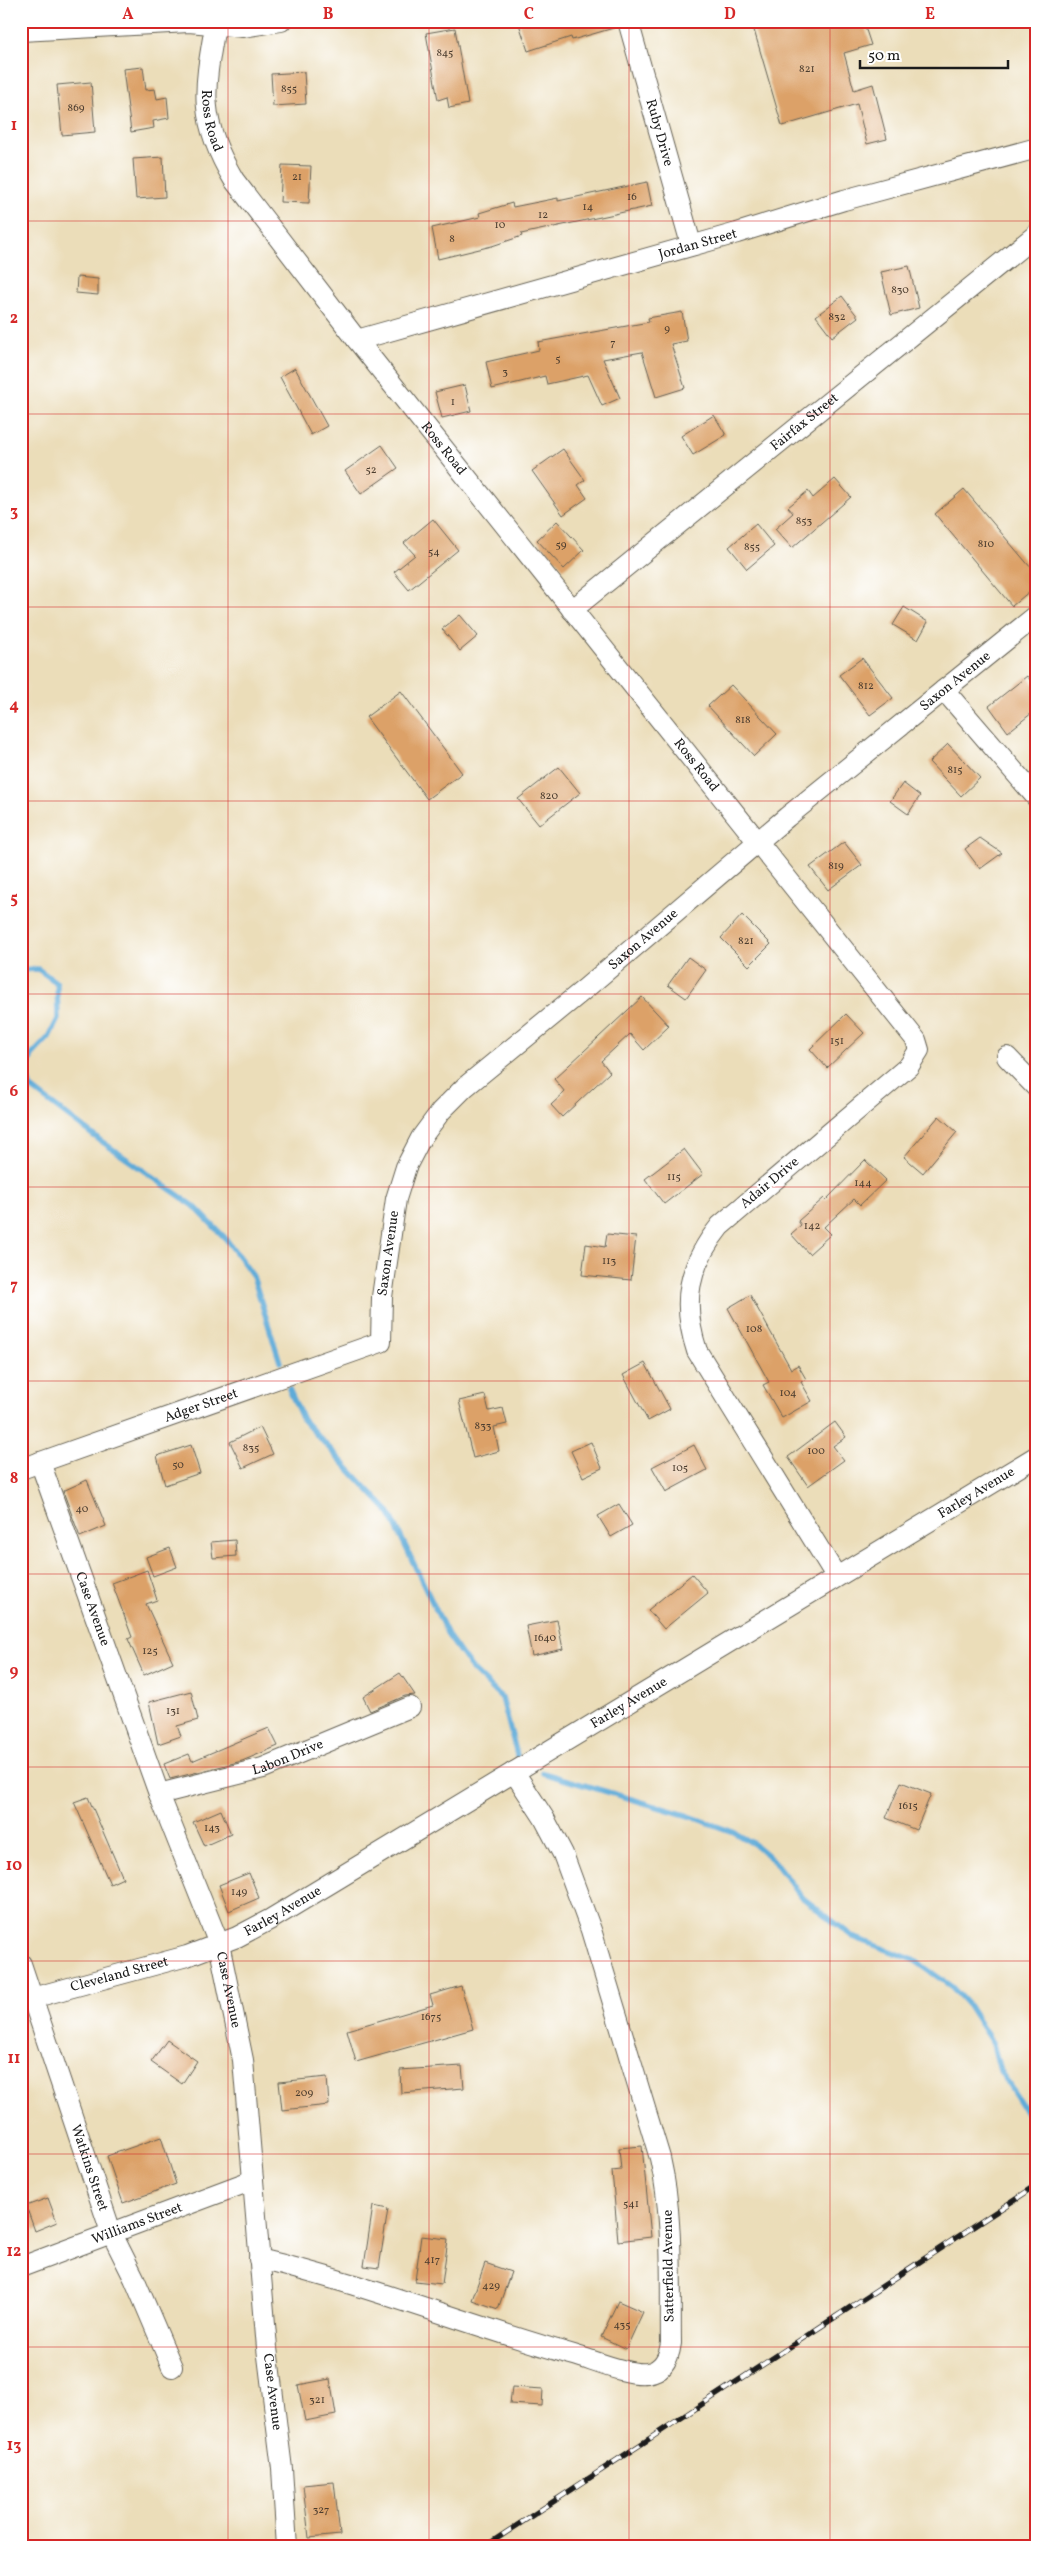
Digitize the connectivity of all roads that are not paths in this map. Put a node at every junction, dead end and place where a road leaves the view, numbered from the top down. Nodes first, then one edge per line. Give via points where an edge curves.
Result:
1 (281, 21) edge
2 (628, 21) edge
3 (216, 23) edge
4 (21, 30) edge
5 (1037, 148) edge
6 (1037, 234) edge
7 (691, 244) junction
8 (357, 340) junction
9 (572, 610) junction
10 (1037, 615) edge
11 (944, 690) junction
12 (1037, 798) edge
13 (759, 841) junction
14 (1007, 1057) dead end
15 (1037, 1088) edge
16 (381, 1342) joint
17 (1037, 1456) edge
18 (31, 1465) edge
19 (836, 1576) junction
20 (410, 1707) dead end
21 (514, 1772) junction
22 (159, 1794) junction
23 (219, 1944) junction
24 (21, 1964) edge
25 (27, 1999) edge
26 (253, 2180) junction
27 (111, 2232) junction
28 (259, 2259) junction
29 (21, 2267) edge
30 (172, 2367) dead end
31 (287, 2547) edge

1 - 3 street via 243,27
2 - 7 street, Ruby Drive
3 - 4 street
3 - 8 street, Ross Road via 205,84 205,108 218,154 252,205
5 - 7 street, Jordan Street
6 - 9 street, Fairfax Street
7 - 8 street, Jordan Street
8 - 9 street, Ross Road
9 - 13 street, Ross Road
10 - 11 street, Saxon Avenue
11 - 12 street
11 - 13 street, Saxon Avenue
13 - 16 street, Saxon Avenue via 441,1111 406,1167 396,1199 382,1297
13 - 19 street, Adair Drive via 916,1040 919,1050 909,1066 720,1226 704,1246 693,1270 688,1295 691,1331 697,1351
14 - 15 street
16 - 18 street, Adger Street
17 - 19 street, Farley Avenue
18 - 22 street, Case Avenue
19 - 21 street, Farley Avenue
20 - 22 street, Labon Drive via 262,1768
21 - 23 street, Farley Avenue via 271,1919
21 - 28 street, Satterfield Avenue via 563,1854 591,1930 660,2158 669,2216 671,2344 667,2360 654,2371 637,2373 314,2272
22 - 23 street, Case Avenue
23 - 25 street, Cleveland Street via 187,1956
23 - 26 street, Case Avenue via 243,2060
24 - 25 street, Watkins Street
25 - 27 street, Watkins Street
26 - 27 street, Williams Street
26 - 28 street, Case Avenue
27 - 29 street, Williams Street
27 - 30 street, Watkins Street
28 - 31 street, Case Avenue via 282,2469

